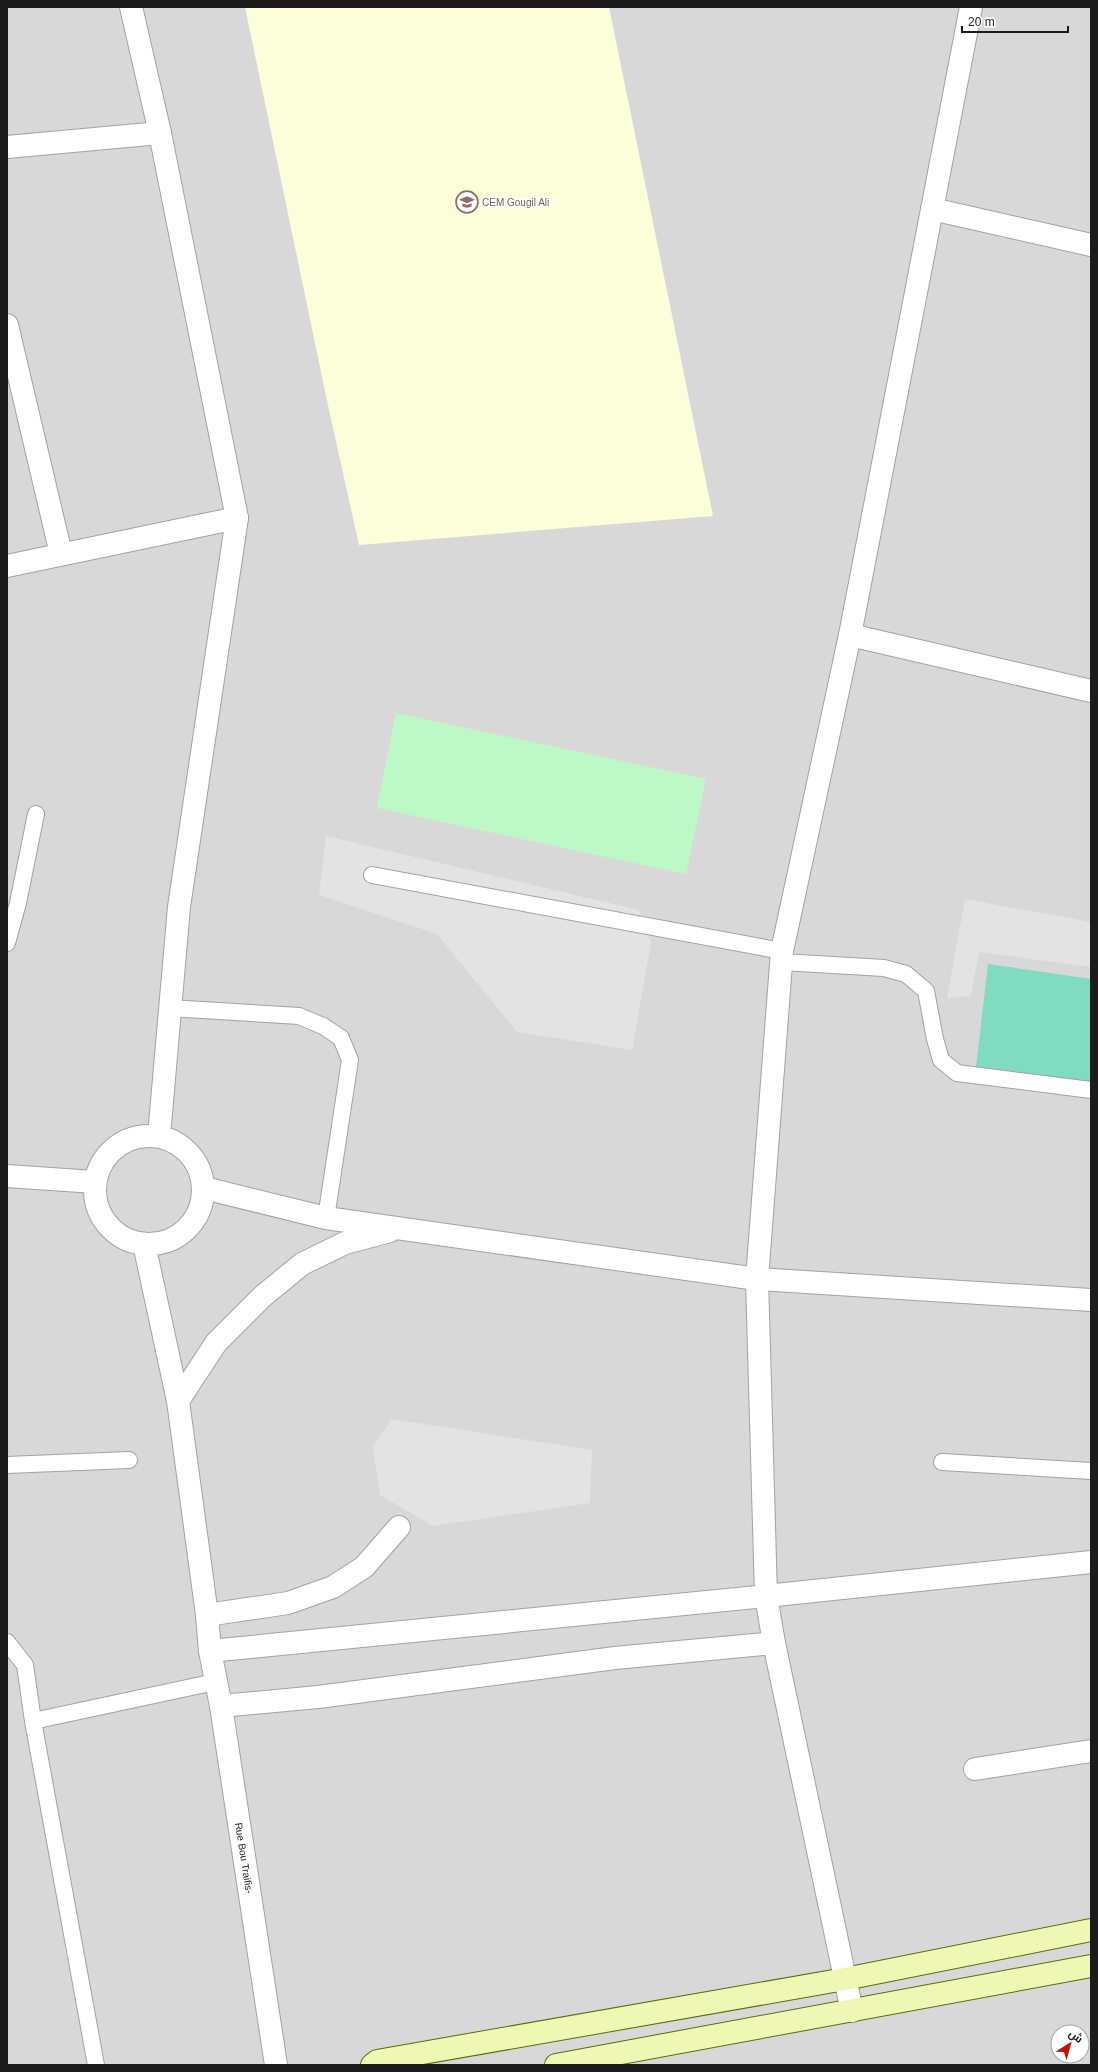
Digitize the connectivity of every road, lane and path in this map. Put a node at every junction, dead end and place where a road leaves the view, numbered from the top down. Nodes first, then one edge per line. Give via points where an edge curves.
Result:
1 (131, 7) edge
2 (971, 7) edge
3 (160, 133) junction
4 (7, 147) edge
5 (932, 209) junction
6 (1091, 245) edge
7 (7, 326) edge
8 (237, 518) junction
9 (61, 554) junction
10 (7, 566) edge
11 (850, 635) junction
12 (1091, 691) edge
13 (36, 814) dead end
14 (372, 875) dead end
15 (7, 943) edge
16 (782, 957) junction
17 (169, 1008) junction
18 (1091, 1090) edge
19 (159, 1136) junction
20 (7, 1176) edge
21 (95, 1182) junction
22 (204, 1188) junction
23 (326, 1218) junction
24 (398, 1229) junction
25 (144, 1244) junction
26 (757, 1279) junction
27 (1091, 1300) edge
28 (178, 1401) junction
29 (129, 1460) dead end
30 (942, 1462) dead end
31 (7, 1465) edge
32 (1091, 1471) edge
33 (399, 1527) dead end
34 (1091, 1562) edge
35 (766, 1596) junction
36 (207, 1615) junction
37 (7, 1642) edge
38 (774, 1643) junction
39 (210, 1651) junction
40 (216, 1682) junction
41 (221, 1706) junction
42 (33, 1722) junction
43 (1091, 1751) edge
44 (975, 1769) dead end
45 (1091, 1930) edge
46 (1091, 1966) edge
47 (845, 1978) junction
48 (852, 2011) junction
49 (96, 2065) edge
50 (276, 2065) edge
51 (372, 2065) edge
52 (556, 2065) edge

1 - 3 street
2 - 5 street
3 - 4 street
3 - 8 street
5 - 6 street
5 - 11 street
7 - 9 street
8 - 9 street
8 - 17 street via 179,907
9 - 10 street
11 - 12 street
11 - 16 street
13 - 15 lane
14 - 16 lane
16 - 18 lane via 884,968 906,974 926,991 941,1060 957,1073
16 - 26 street
17 - 19 street
17 - 23 lane via 299,1016 323,1026 342,1038 350,1060
19 - 21 street via 141,1136 125,1141 110,1151 100,1166
19 - 22 street via 176,1143 190,1155 200,1170
20 - 21 street
21 - 25 street via 101,1216 112,1229 126,1239
22 - 23 street
22 - 25 street via 201,1206 193,1223 179,1235 168,1240
23 - 24 street
24 - 26 street
24 - 28 street via 345,1243 302,1264 263,1296 216,1343
25 - 28 street, Rue Bou Traifis-
26 - 27 street
26 - 35 street
28 - 36 street, Rue Bou Traifis-
29 - 31 lane
30 - 32 lane
33 - 36 street via 364,1567 333,1587 288,1603
34 - 35 street
35 - 38 street
35 - 39 street
36 - 39 street, Rue Bou Traifis-
37 - 42 lane via 25,1665
38 - 41 street via 615,1658 318,1697
38 - 47 street
39 - 40 street, Rue Bou Traifis-
40 - 41 street, Rue Bou Traifis-
40 - 42 lane
41 - 50 street, Rue Bou Traifis-
42 - 49 lane
43 - 44 street
45 - 47 street
46 - 48 street
47 - 48 street
47 - 51 street via 377,2061
48 - 52 street

